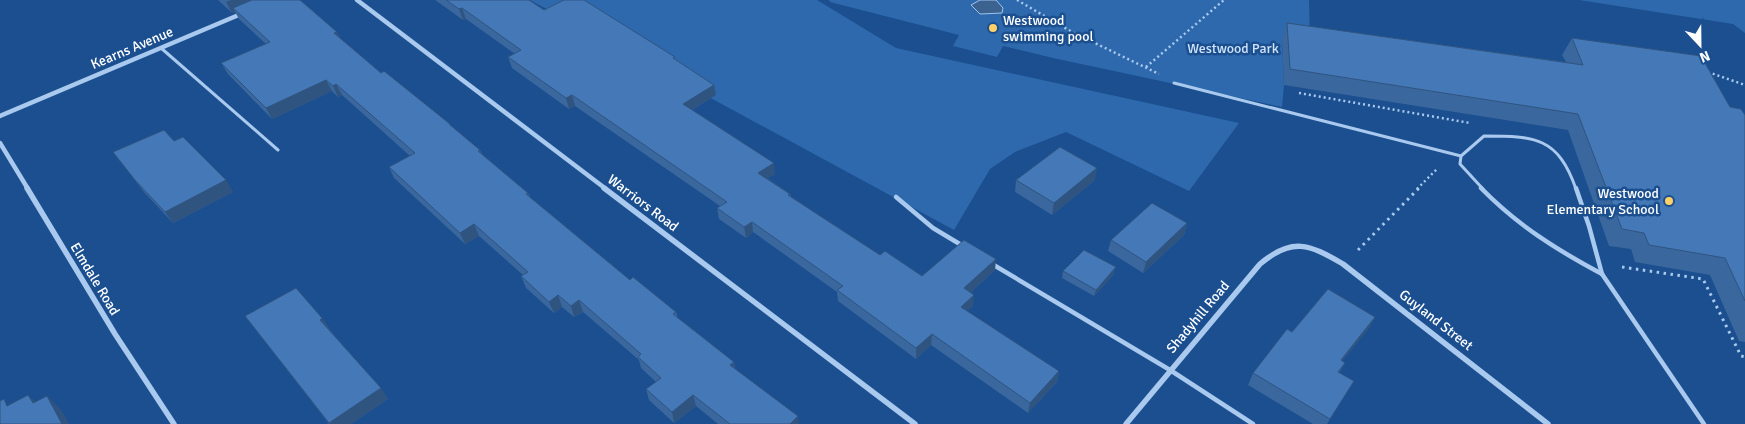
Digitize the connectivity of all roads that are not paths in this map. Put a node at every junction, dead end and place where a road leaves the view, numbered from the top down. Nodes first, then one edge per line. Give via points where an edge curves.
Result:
1 (357, 0) edge
2 (247, 11) edge
3 (161, 48) junction
4 (1174, 83) road end
5 (0, 116) edge
6 (0, 143) edge
7 (278, 150) dead end
8 (1461, 156) junction
9 (896, 197) dead end
10 (1302, 246) joint
11 (967, 248) edge
12 (984, 259) edge
13 (1602, 274) junction
14 (1170, 370) junction
15 (174, 424) edge
16 (915, 424) edge
17 (1126, 424) edge
18 (1253, 424) edge
19 (1548, 424) edge
20 (1704, 424) edge

1 - 16 street, Warriors Road
2 - 3 street, Kearns Avenue
3 - 5 street, Kearns Avenue
3 - 7 lane
4 - 8 lane
6 - 15 street, Elmdale Road via 115,334
8 - 13 lane via 1460,164 1504,211 1550,246
8 - 13 lane via 1484,136 1522,137 1553,148 1569,169
9 - 11 lane via 933,228
10 - 14 street, Shadyhill Road via 1277,251 1260,264
10 - 19 street, Guyland Street via 1325,253 1344,264
12 - 14 lane
13 - 20 lane
14 - 17 street, Shadyhill Road
14 - 18 lane

